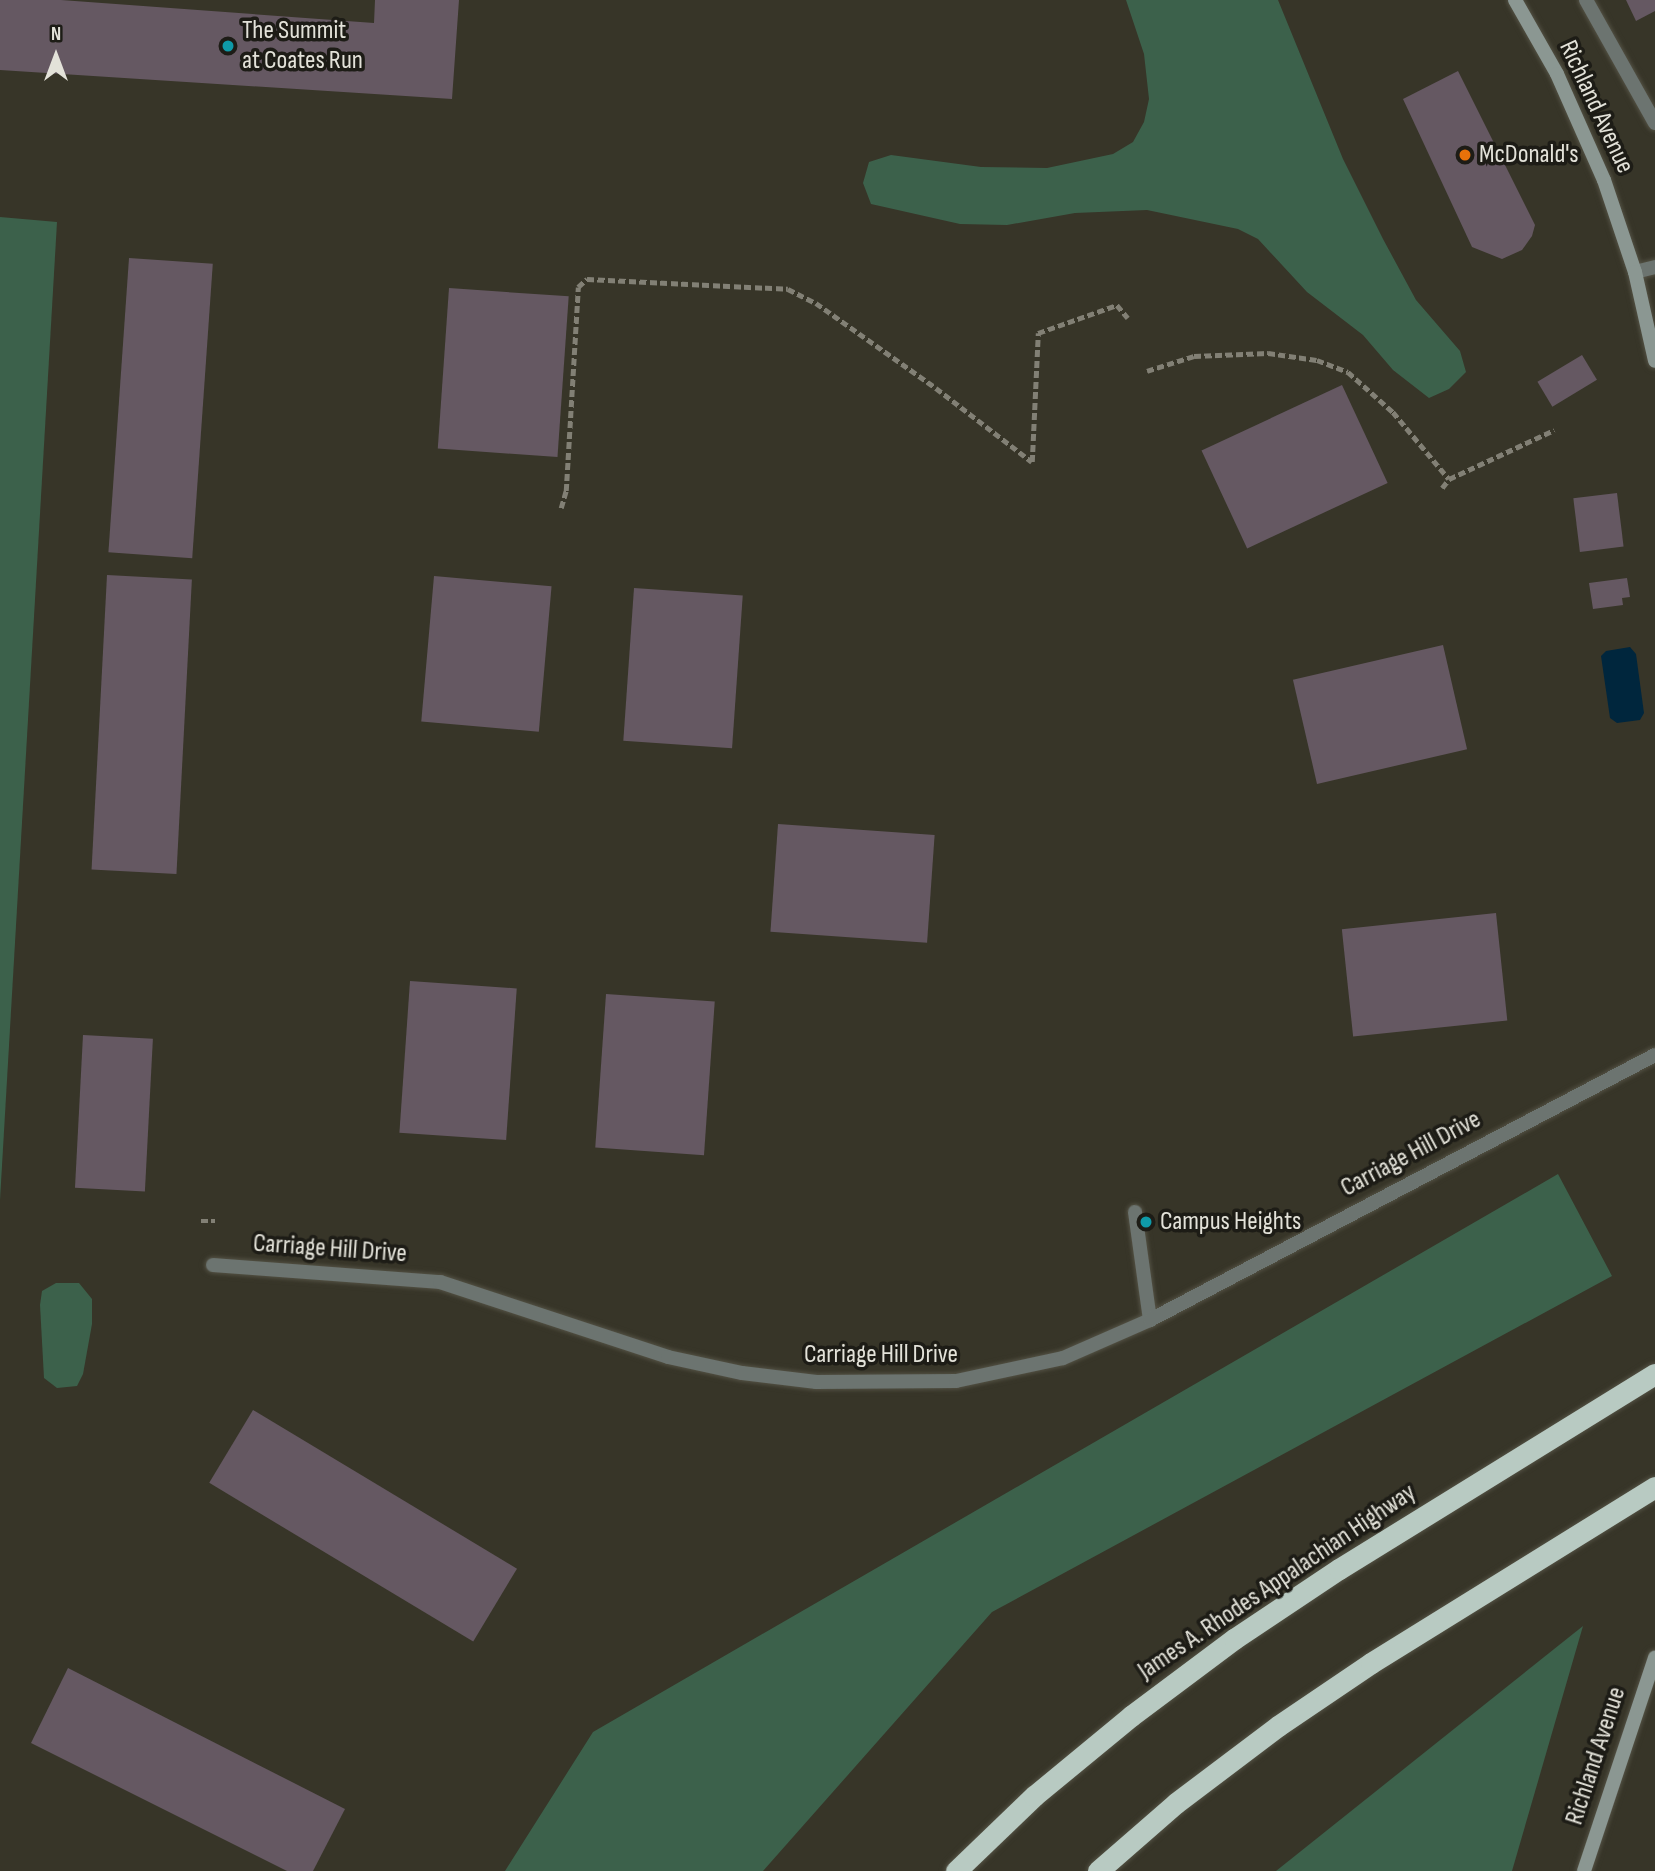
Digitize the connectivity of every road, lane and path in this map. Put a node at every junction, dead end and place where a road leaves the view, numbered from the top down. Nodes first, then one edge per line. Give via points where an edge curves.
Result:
1 (1515, 0) edge
2 (1586, 0) edge
3 (1655, 123) edge
4 (1655, 267) edge
5 (1635, 271) junction
6 (1128, 318) dead end
7 (1655, 361) edge
8 (1147, 371) dead end
9 (1553, 430) dead end
10 (1449, 479) junction
11 (1442, 488) dead end
12 (561, 508) dead end
13 (1655, 1055) edge
14 (1135, 1212) dead end
15 (201, 1221) dead end
16 (215, 1221) dead end
17 (214, 1265) dead end
18 (1150, 1320) junction
19 (1655, 1374) edge
20 (1655, 1488) edge
21 (1655, 1657) edge
22 (956, 1871) edge
23 (1098, 1871) edge
24 (1584, 1871) edge

1 - 5 main road, Richland Avenue via 1557,74 1604,180
2 - 3 street
4 - 5 street
5 - 7 main road, Richland Avenue
6 - 12 path via 1117,305 1038,333 1032,462 936,387 816,303 788,289 587,279 578,287 566,491
8 - 10 path via 1194,356 1268,353 1317,360 1348,372 1393,412
9 - 10 path
10 - 11 path
13 - 18 street, Carriage Hill Drive
14 - 18 street
15 - 16 path
17 - 18 street, Carriage Hill Drive via 440,1282 668,1357 816,1382 957,1381 1063,1358
19 - 22 highway, James A. Rhodes Appalachian Highway via 1234,1639 1034,1796
20 - 23 highway via 1485,1591 1278,1726 1176,1803
21 - 24 main road, Richland Avenue

